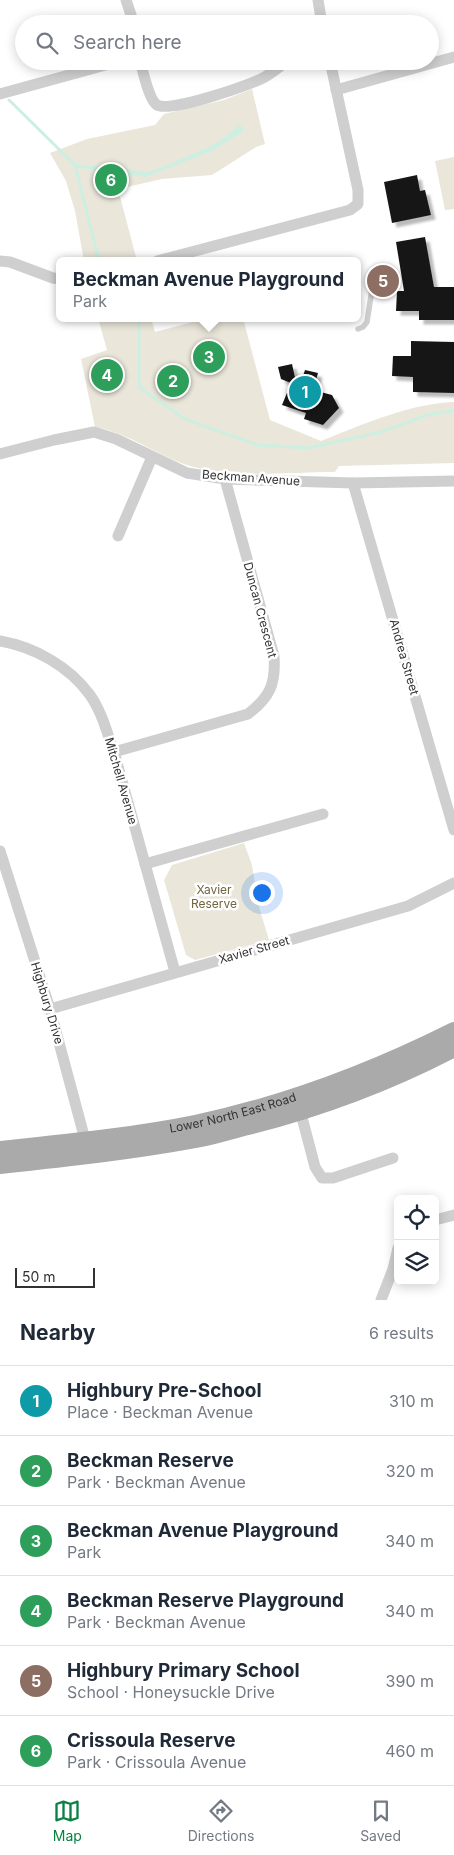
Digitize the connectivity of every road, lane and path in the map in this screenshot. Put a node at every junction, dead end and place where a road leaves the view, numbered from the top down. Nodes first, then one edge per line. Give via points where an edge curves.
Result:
1 (126, 0) edge
2 (318, 0) edge
3 (131, 15) edge
4 (320, 15) edge
5 (454, 57) edge
6 (439, 61) edge
7 (87, 70) edge
8 (143, 70) edge
9 (274, 70) edge
10 (332, 70) edge
11 (408, 70) edge
12 (336, 90) junction
13 (0, 94) edge
14 (172, 257) edge
15 (0, 261) edge
16 (374, 276) dead end
17 (56, 278) edge
18 (358, 329) dead end
19 (0, 454) edge
20 (152, 457) junction
21 (225, 479) junction
22 (454, 481) edge
23 (353, 484) junction
24 (118, 536) dead end
25 (0, 641) edge
26 (114, 752) junction
27 (323, 814) dead end
28 (454, 830) edge
29 (0, 851) edge
30 (144, 864) junction
31 (454, 883) edge
32 (175, 972) junction
33 (50, 1009) junction
34 (454, 1031) edge
35 (454, 1048) edge
36 (299, 1104) junction
37 (88, 1149) junction
38 (0, 1150) edge
39 (393, 1158) dead end
40 (0, 1165) edge
41 (454, 1215) edge
42 (439, 1219) edge
43 (394, 1265) edge
44 (381, 1300) edge

1 - 3 street
2 - 4 street
5 - 6 street
7 - 13 street
8 - 9 street via 152,100 157,106 168,107 263,78
10 - 12 street
11 - 12 street
12 - 14 street via 358,190 358,204 350,210
15 - 17 street
16 - 18 lane via 367,322
19 - 20 street, Beckman Avenue via 94,432
20 - 21 street, Beckman Avenue via 187,473
20 - 24 street
21 - 23 street, Beckman Avenue
21 - 26 street, Duncan Crescent via 274,656 272,688 248,714
22 - 23 street, Beckman Avenue
23 - 28 street, Andrea Street
25 - 26 street, Mitchell Avenue via 57,663 76,679 104,722
26 - 30 street, Mitchell Avenue
27 - 30 street
29 - 33 street, Highbury Drive
30 - 32 street, Mitchell Avenue
31 - 32 street, Xavier Street via 408,906
32 - 33 street, Xavier Street
33 - 37 street, Highbury Drive
34 - 36 main road, Lower North East Road
35 - 36 main road, Lower North East Road via 373,1085
36 - 37 main road, Lower North East Road
36 - 39 street via 315,1167 322,1178 333,1178
37 - 38 main road, Lower North East Road
37 - 40 main road, Lower North East Road
41 - 42 street
43 - 44 street

